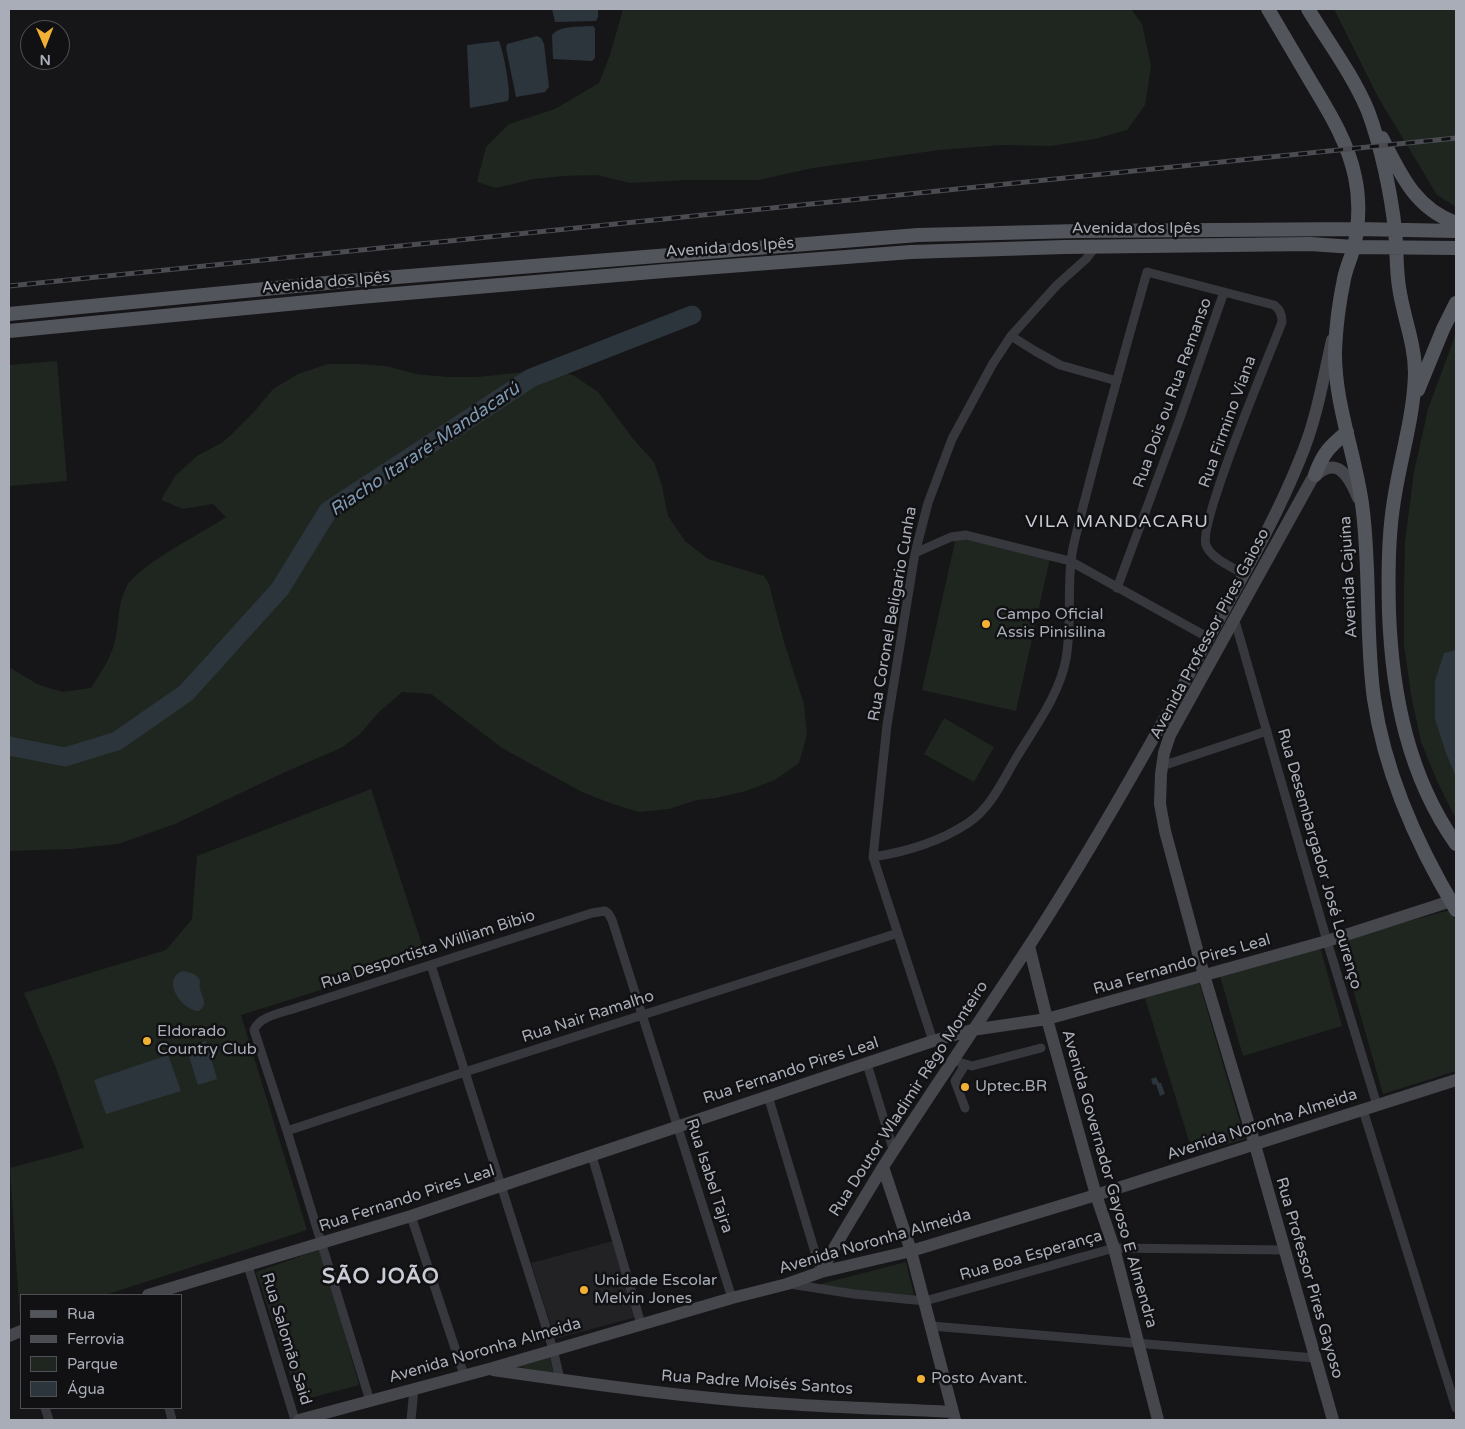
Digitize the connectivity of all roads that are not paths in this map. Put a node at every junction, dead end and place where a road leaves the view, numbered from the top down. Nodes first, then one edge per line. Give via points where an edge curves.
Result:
1 (1268, 9) edge
2 (1308, 9) edge
3 (1368, 111) junction
4 (1456, 223) edge
5 (1357, 229) junction
6 (1395, 230) junction
7 (1456, 231) edge
8 (1096, 246) junction
9 (1354, 247) junction
10 (1396, 248) junction
11 (1456, 248) edge
12 (696, 252) junction
13 (663, 255) junction
14 (698, 268) junction
15 (664, 271) junction
16 (400, 277) junction
17 (362, 280) junction
18 (1224, 292) junction
19 (402, 294) junction
20 (360, 297) junction
21 (1456, 303) edge
22 (9, 314) edge
23 (1337, 318) junction
24 (9, 331) edge
25 (1012, 336) junction
26 (1116, 381) junction
27 (1413, 402) junction
28 (1347, 432) junction
29 (1315, 475) junction
30 (1362, 507) junction
31 (916, 553) junction
32 (1070, 561) junction
33 (1252, 569) junction
34 (1117, 588) junction
35 (1235, 621) junction
36 (1209, 638) junction
37 (1267, 731) junction
38 (1162, 766) junction
39 (1456, 844) edge
40 (873, 857) junction
41 (1453, 906) edge
42 (612, 920) joint
43 (898, 933) junction
44 (1327, 941) junction
45 (1029, 946) junction
46 (431, 965) junction
47 (1204, 975) junction
48 (643, 1015) junction
49 (1047, 1020) junction
50 (972, 1030) junction
51 (933, 1041) junction
52 (1041, 1048) dead end
53 (952, 1060) junction
54 (867, 1064) junction
55 (965, 1065) junction
56 (465, 1072) junction
57 (1456, 1080) edge
58 (768, 1096) junction
59 (1377, 1106) junction
60 (965, 1108) dead end
61 (1363, 1110) junction
62 (677, 1126) junction
63 (287, 1131) junction
64 (1256, 1145) junction
65 (893, 1149) junction
66 (592, 1156) junction
67 (883, 1167) junction
68 (502, 1187) junction
69 (1096, 1195) junction
70 (411, 1216) junction
71 (321, 1244) junction
72 (1114, 1248) junction
73 (1284, 1250) junction
74 (911, 1251) junction
75 (248, 1266) junction
76 (821, 1272) junction
77 (787, 1284) junction
78 (151, 1294) edge
79 (732, 1298) junction
80 (924, 1301) junction
81 (641, 1324) junction
82 (931, 1326) junction
83 (1138, 1343) junction
84 (553, 1349) junction
85 (1314, 1358) junction
86 (489, 1369) junction
87 (464, 1375) junction
88 (560, 1379) junction
89 (414, 1389) junction
90 (370, 1401) junction
91 (1456, 1408) edge
92 (954, 1416) edge
93 (297, 1420) edge
94 (411, 1420) edge
95 (1158, 1420) edge
96 (1332, 1420) edge

1 - 5 main road, Avenida Cajuína via 1340,133 1355,177 1359,211
2 - 3 main road
3 - 4 main road via 1412,193 1436,214
3 - 6 main road
5 - 6 main road, Avenida dos Ipês
5 - 9 main road, Avenida Cajuína
5 - 12 main road, Avenida dos Ipês via 972,232
6 - 7 main road, Avenida dos Ipês
6 - 9 main road
6 - 10 main road
8 - 9 main road, Avenida dos Ipês via 1310,244
8 - 14 main road, Avenida dos Ipês via 911,252
8 - 25 street, Rua Coronel Beligario Cunha
9 - 10 main road, Avenida dos Ipês
9 - 23 main road, Avenida Cajuína via 1344,278
10 - 11 main road, Avenida dos Ipês
10 - 27 main road via 1399,288 1414,356
12 - 13 main road, Avenida dos Ipês
12 - 14 main road via 694,260
13 - 15 main road via 667,264
13 - 16 main road, Avenida dos Ipês
14 - 15 main road, Avenida dos Ipês
15 - 19 main road, Avenida dos Ipês
16 - 17 main road, Avenida dos Ipês
16 - 19 main road via 398,287
17 - 20 main road via 369,287 368,292
17 - 22 main road, Avenida dos Ipês
18 - 26 street via 1147,272
18 - 33 street, Rua Firmino Viana via 1274,305 1282,322 1226,469 1205,536 1207,548 1213,555
18 - 34 street, Rua Dois ou Rua Remanso
19 - 20 main road, Avenida dos Ipês
20 - 24 main road, Avenida dos Ipês
21 - 27 main road
23 - 28 main road, Avenida Cajuína via 1335,372
23 - 33 main road via 1311,430
25 - 26 street via 1060,364
25 - 31 street, Rua Coronel Beligario Cunha via 983,380 952,439 928,504
26 - 32 street
27 - 39 main road via 1390,532 1390,641 1400,715 1408,743 1424,785
28 - 29 main road via 1326,451
28 - 30 main road, Avenida Cajuína
29 - 30 main road via 1330,467 1343,471
29 - 33 main road, Avenida Professor Pires Gaioso
30 - 41 main road, Avenida Cajuína via 1370,654 1380,733 1417,839
31 - 32 street via 951,537 966,535
31 - 40 street, Rua Coronel Beligario Cunha via 887,725
32 - 34 street
32 - 40 street via 1070,620 1062,675 1046,710 989,803 968,824 948,834
33 - 35 main road, Avenida Professor Pires Gaioso
33 - 36 main road, Rua Doutor Wladimir Rêgo Monteiro
34 - 36 street
35 - 37 street, Rua Desembargador José Lourenço
35 - 38 main road, Avenida Professor Pires Gaioso via 1170,734
36 - 45 main road, Rua Doutor Wladimir Rêgo Monteiro via 1083,861
37 - 38 street
37 - 44 street, Rua Desembargador José Lourenço
38 - 47 main road, Avenida Professor Pires Gaioso via 1160,804 1165,831
40 - 43 street
41 - 44 main road, Rua Fernando Pires Leal
42 - 46 street, Rua Desportista William Bibio via 608,913 602,911
42 - 48 street, Rua Isabel Tajra
43 - 48 street, Rua Nair Ramalho
43 - 51 street
44 - 47 main road, Rua Fernando Pires Leal
44 - 59 street, Rua Desembargador José Lourenço
45 - 49 main road, Avenida Governador Gayoso E Almendra
45 - 50 main road, Rua Doutor Wladimir Rêgo Monteiro
46 - 56 street
46 - 63 street, Rua Desportista William Bibio via 266,1019 255,1026
47 - 49 main road, Rua Fernando Pires Leal
47 - 64 main road, Avenida Professor Pires Gaioso
48 - 56 street, Rua Nair Ramalho
48 - 62 street, Rua Isabel Tajra
49 - 50 main road, Rua Fernando Pires Leal
49 - 69 main road, Avenida Governador Gayoso E Almendra
50 - 51 main road, Rua Fernando Pires Leal
50 - 53 main road, Rua Doutor Wladimir Rêgo Monteiro
51 - 54 main road, Rua Fernando Pires Leal
52 - 55 street via 972,1066
53 - 55 street
53 - 65 main road, Rua Doutor Wladimir Rêgo Monteiro
54 - 58 main road, Rua Fernando Pires Leal
54 - 65 street
55 - 60 street via 956,1081
56 - 63 street, Rua Nair Ramalho
56 - 68 street
57 - 59 main road, Avenida Noronha Almeida
58 - 62 main road, Rua Fernando Pires Leal
58 - 76 street
59 - 61 main road, Avenida Noronha Almeida
61 - 64 main road, Avenida Noronha Almeida
61 - 91 street
62 - 66 main road, Rua Fernando Pires Leal
62 - 79 street, Rua Isabel Tajra
63 - 71 street
64 - 69 main road, Avenida Noronha Almeida
64 - 73 main road, Rua Professor Pires Gayoso
65 - 67 main road, Rua Doutor Wladimir Rêgo Monteiro
66 - 68 main road, Rua Fernando Pires Leal
66 - 81 street
67 - 74 main road
67 - 76 main road, Rua Doutor Wladimir Rêgo Monteiro
68 - 70 main road, Rua Fernando Pires Leal
68 - 84 street
69 - 72 main road, Avenida Governador Gayoso E Almendra
69 - 74 main road, Avenida Noronha Almeida
70 - 71 main road, Rua Fernando Pires Leal
70 - 87 street
71 - 75 main road, Rua Fernando Pires Leal
71 - 90 street
72 - 73 street, Rua Boa Esperança
72 - 80 street, Rua Boa Esperança
72 - 83 main road, Avenida Governador Gayoso E Almendra
73 - 85 main road, Rua Professor Pires Gayoso
74 - 76 main road, Avenida Noronha Almeida
74 - 80 main road
75 - 78 main road, Rua Fernando Pires Leal
75 - 93 street, Rua Salomão Said
76 - 77 main road, Avenida Noronha Almeida
77 - 79 main road, Avenida Noronha Almeida
77 - 80 street, Rua Boa Esperança
79 - 81 main road, Avenida Noronha Almeida
80 - 82 main road
81 - 84 main road, Avenida Noronha Almeida
82 - 83 street
82 - 92 main road
83 - 85 street
83 - 95 main road, Avenida Governador Gayoso E Almendra
84 - 86 main road, Avenida Noronha Almeida
84 - 88 street
85 - 96 main road, Rua Professor Pires Gayoso
86 - 87 main road, Avenida Noronha Almeida
86 - 88 main road, Rua Padre Moisés Santos
87 - 89 main road, Avenida Noronha Almeida
88 - 92 main road, Rua Padre Moisés Santos via 786,1404
89 - 90 main road, Avenida Noronha Almeida
89 - 94 street
90 - 93 main road, Avenida Noronha Almeida

